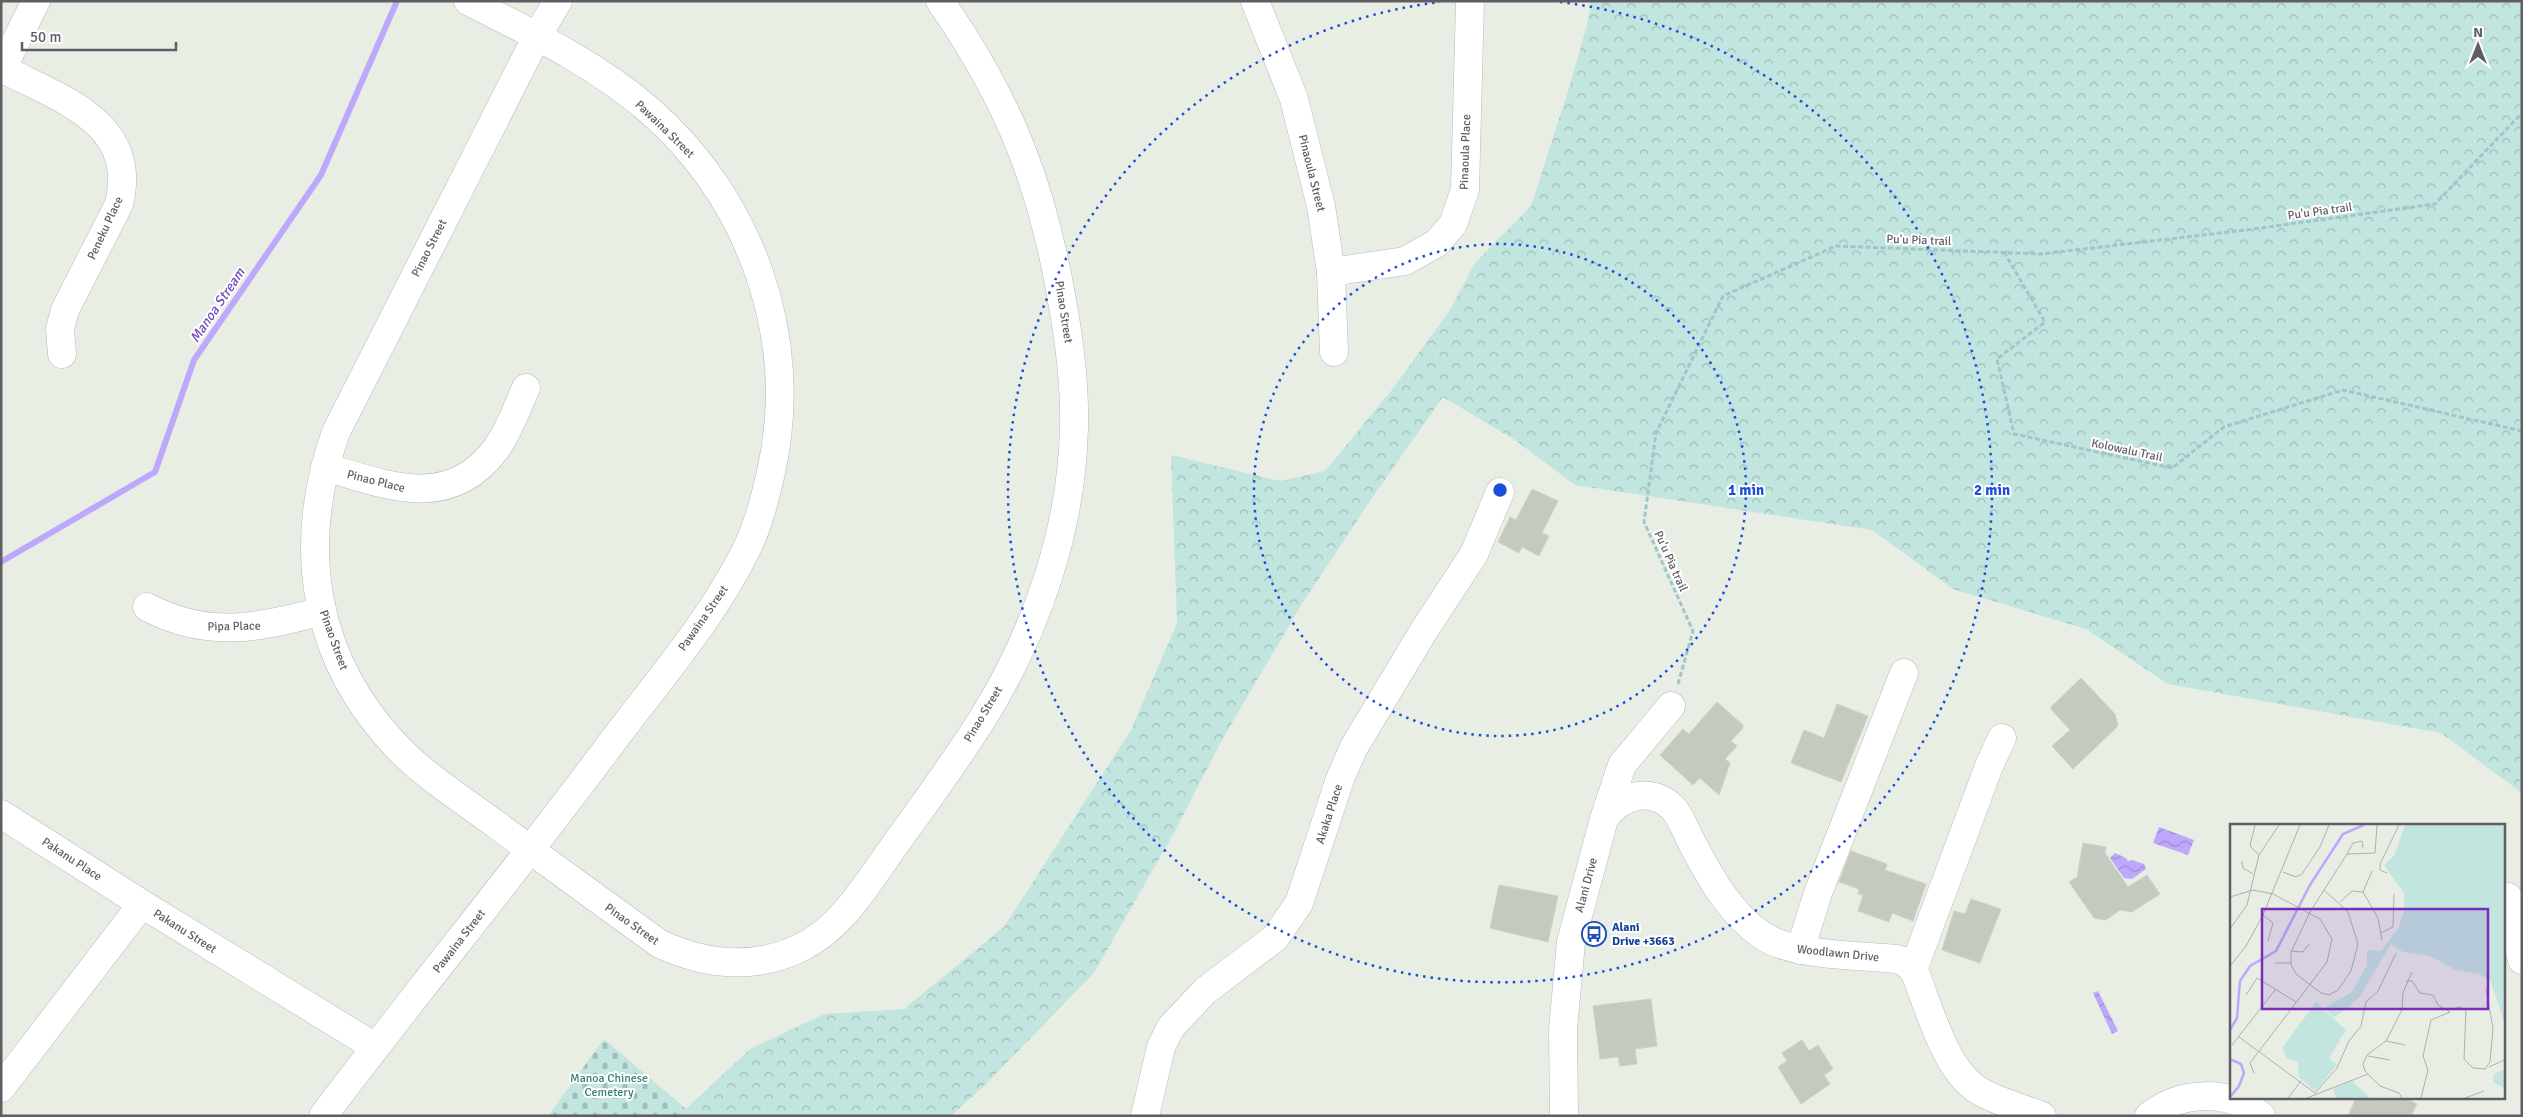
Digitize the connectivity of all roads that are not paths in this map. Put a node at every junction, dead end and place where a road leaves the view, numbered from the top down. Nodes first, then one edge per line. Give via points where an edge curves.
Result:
1 (36, 1) edge
2 (468, 1) edge
3 (558, 1) edge
4 (940, 1) edge
5 (1255, 1) edge
6 (1470, 1) edge
7 (537, 36) junction
8 (2, 70) edge
9 (1331, 272) junction
10 (1334, 352) dead end
11 (62, 354) dead end
12 (526, 388) dead end
13 (325, 467) junction
14 (1500, 492) dead end
15 (147, 607) dead end
16 (322, 611) junction
17 (1904, 673) dead end
18 (1672, 706) road end
19 (2002, 738) dead end
20 (1, 814) edge
21 (1604, 819) junction
22 (531, 851) junction
23 (2508, 897) dead end
24 (142, 904) junction
25 (1800, 950) junction
26 (2522, 960) edge
27 (1914, 970) junction
28 (375, 1047) junction
29 (1, 1088) edge
30 (2230, 1099) edge
31 (2234, 1100) edge
32 (323, 1116) edge
33 (1145, 1116) edge
34 (1564, 1116) edge
35 (2042, 1116) edge
36 (2149, 1116) edge
37 (2261, 1116) edge

1 - 8 street
2 - 7 street, Pawaina Street
3 - 7 street, Pinao Street
4 - 22 street, Pinao Street via 985,70 1025,156 1048,229 1070,351 1074,426 1067,501 1052,565 1005,678 975,729 849,909 819,937 783,955 743,963 722,963 680,953 660,944
5 - 9 street, Pinaoula Street via 1294,99 1321,206
6 - 9 street, Pinaoula Place via 1464,190 1453,224 1437,243 1406,261
7 - 13 street, Pinao Street via 348,406
7 - 22 street, Pawaina Street via 647,108 686,146 719,189 745,236 764,286 776,338 780,392 777,446 766,498 743,557 721,596
8 - 11 street, Peneku Place via 97,121 112,140 122,163 119,204 65,310 60,329
9 - 10 street, Pinaoula Street
12 - 13 street, Pinao Place via 496,449 472,473 457,482 408,490
13 - 16 street, Pinao Street via 314,541
14 - 33 street, Akaka Place via 1474,554 1354,748 1340,780 1300,902 1275,938 1205,991 1171,1027 1160,1047
15 - 16 street, Pipa Place via 183,623 215,627 266,626
16 - 22 street, Pinao Street via 334,651 347,678 381,728 424,771
17 - 25 street via 1818,893
18 - 21 street, Alani Drive via 1622,765
19 - 27 street via 1988,766
20 - 24 street, Pakanu Place
21 - 25 street, Woodlawn Drive via 1616,805 1634,796 1650,796 1668,804 1676,812 1706,869 1740,918 1765,937
21 - 34 street, Alani Drive via 1572,942 1562,1029
22 - 28 street, Pawaina Street
23 - 26 street
24 - 28 street, Pakanu Street
24 - 29 street, Pakanu Street
25 - 27 street, Woodlawn Drive via 1896,959 1906,962
27 - 35 street via 1949,1056 1962,1077 1981,1092
28 - 32 street, Pawaina Street
30 - 36 street via 2198,1096 2173,1102
31 - 37 street

